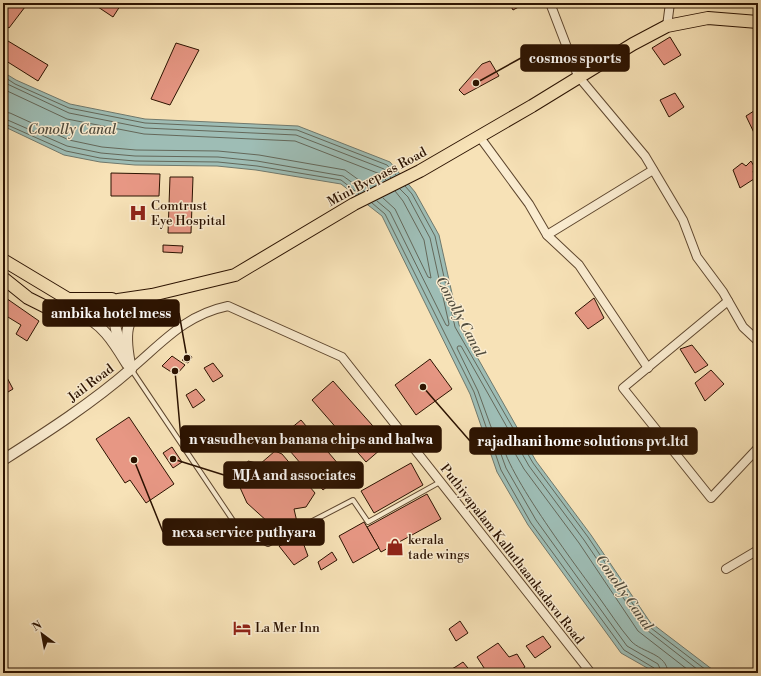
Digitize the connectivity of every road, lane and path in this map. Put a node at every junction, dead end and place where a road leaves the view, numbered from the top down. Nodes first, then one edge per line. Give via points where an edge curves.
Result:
1 (550, 3) edge
2 (670, 3) edge
3 (758, 22) edge
4 (668, 26) junction
5 (578, 76) junction
6 (479, 136) junction
7 (653, 170) junction
8 (547, 235) junction
9 (3, 260) edge
10 (3, 278) edge
11 (152, 295) junction
12 (118, 300) junction
13 (728, 302) junction
14 (79, 315) junction
15 (758, 341) edge
16 (648, 368) junction
17 (131, 369) junction
18 (758, 448) edge
19 (3, 460) edge
20 (440, 482) junction
21 (758, 550) edge
22 (726, 569) dead end
23 (591, 673) edge

1 - 5 street
2 - 4 street
3 - 4 main road, Mini Byepass Road via 708,18
4 - 5 main road, Mini Byepass Road
5 - 6 main road, Mini Byepass Road
5 - 7 street via 645,156
6 - 8 street via 529,204
6 - 11 main road, Mini Byepass Road via 420,171 354,204 235,275
7 - 8 street
7 - 13 street via 683,220 697,256
8 - 16 street via 579,265
9 - 12 main road via 68,299
10 - 14 main road via 28,298 50,309
11 - 12 main road, Mini Byepass Road
11 - 17 street via 133,312 128,323 126,347
12 - 14 main road, Mini Byepass Road
12 - 17 street via 113,321
13 - 15 street via 743,327
13 - 16 street
14 - 17 street, Jail Road via 89,317 96,324 114,343
16 - 18 street via 623,388 711,498
17 - 19 street, Jail Road via 54,427
17 - 20 street, Puthiyapalam Kalluthaankadavu Road via 177,328 210,310 228,306 342,357
17 - 20 lane via 238,528 268,544 353,500 368,522
20 - 23 street, Puthiyapalam Kalluthaankadavu Road
21 - 22 street

